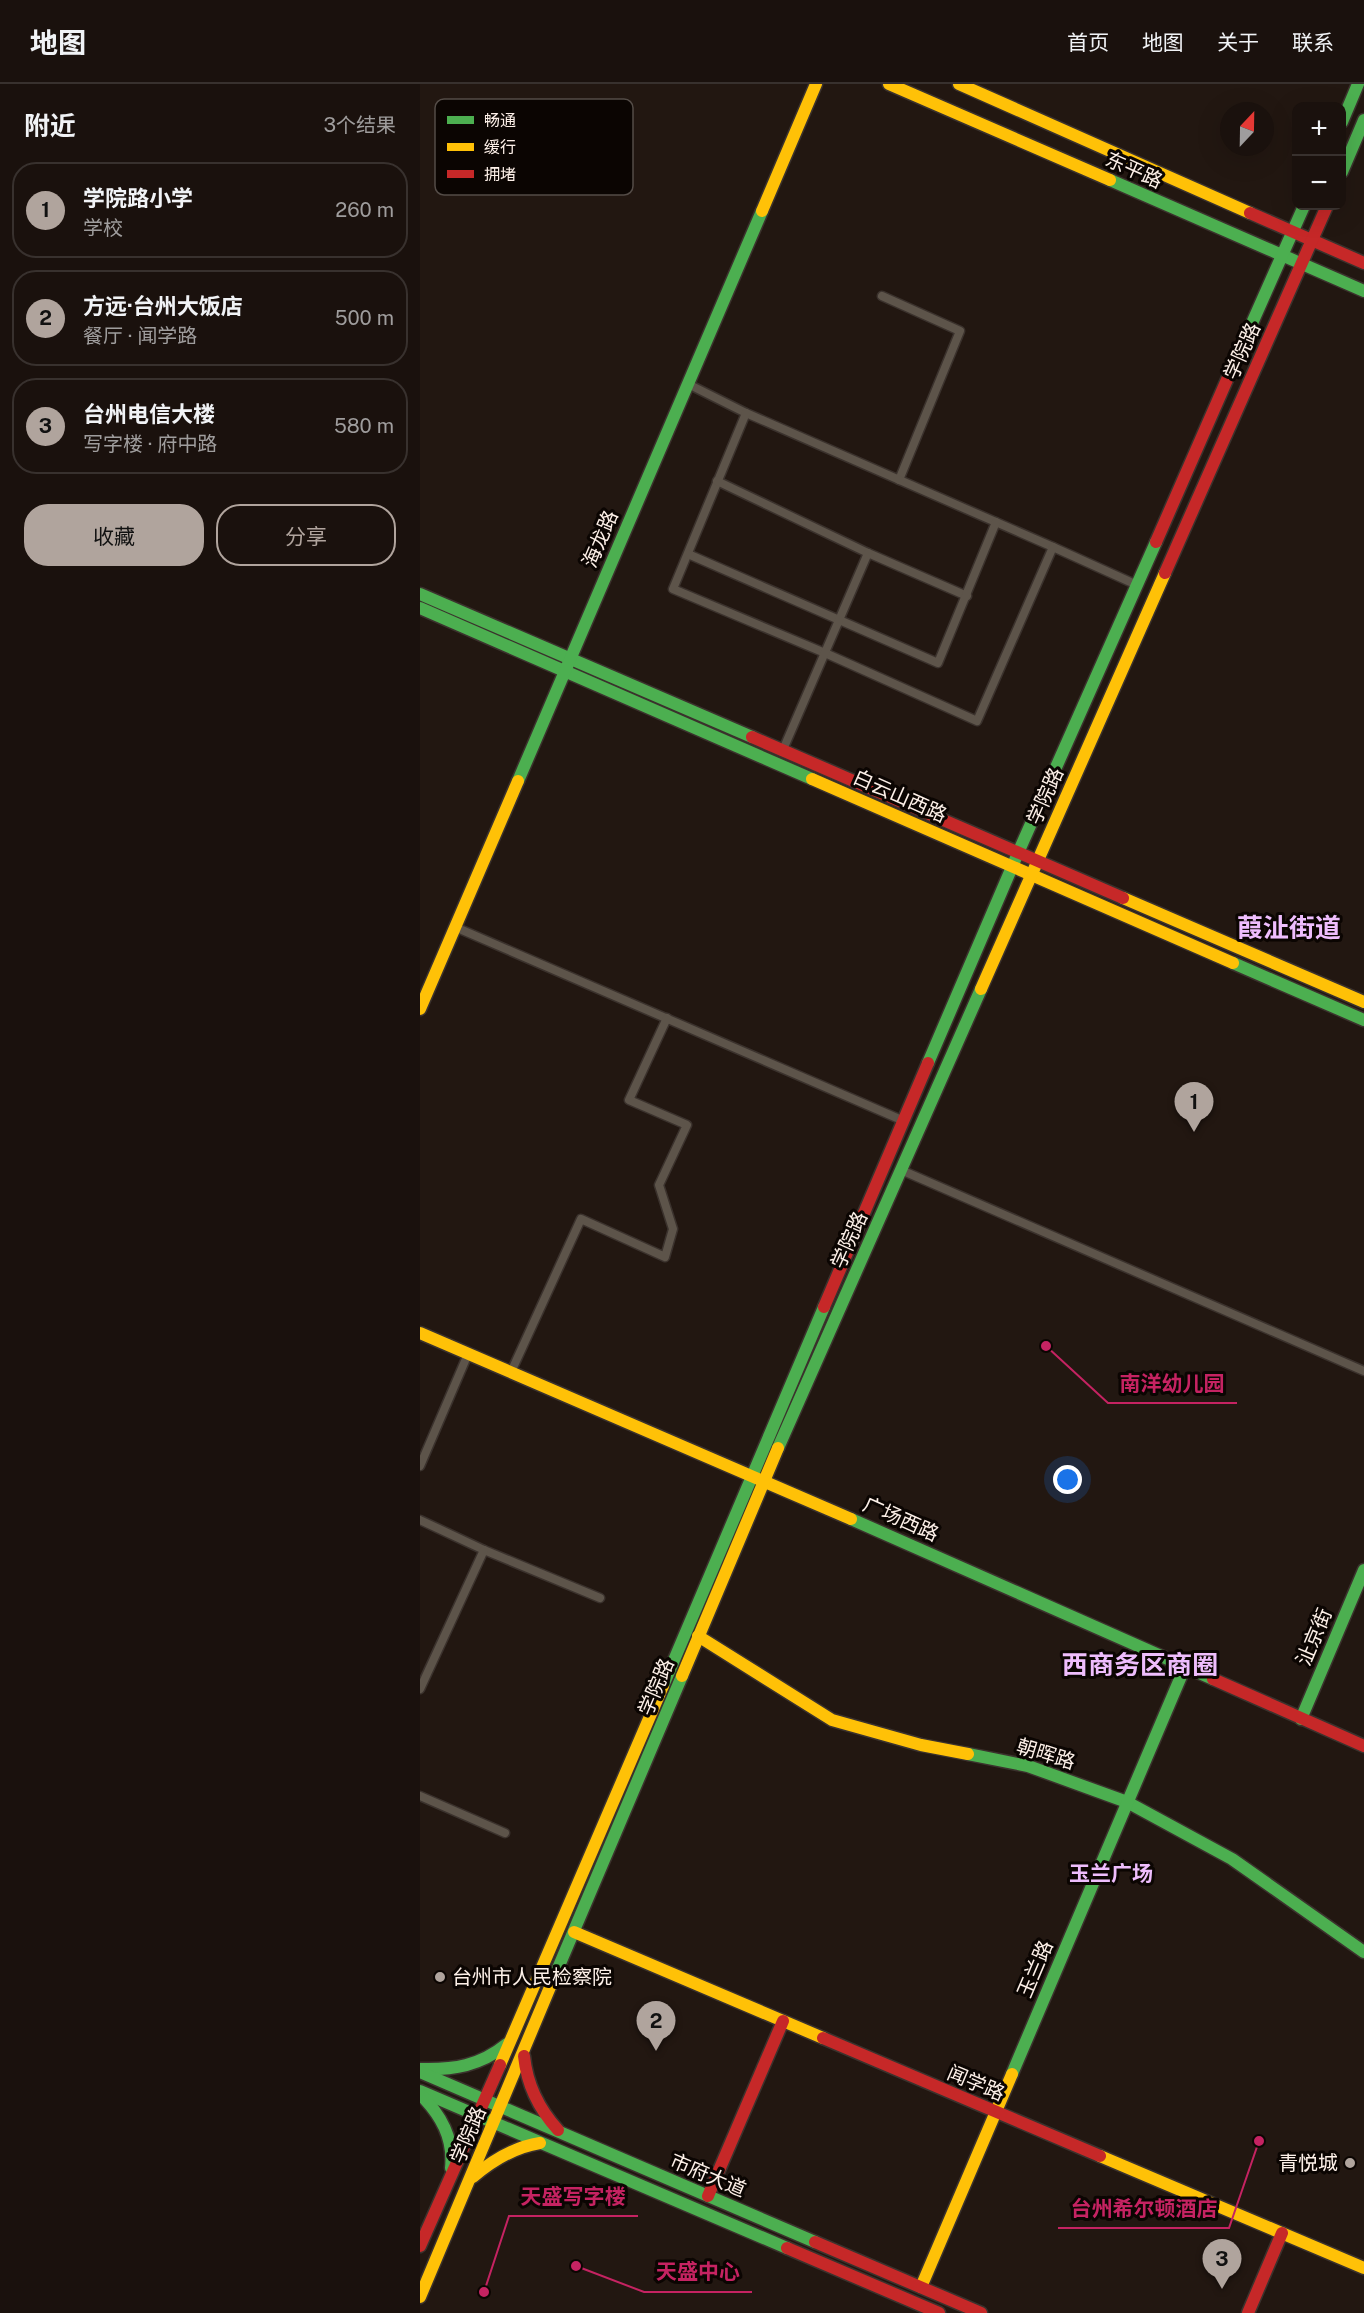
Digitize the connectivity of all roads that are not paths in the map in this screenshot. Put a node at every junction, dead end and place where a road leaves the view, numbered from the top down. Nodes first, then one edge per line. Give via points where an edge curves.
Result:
1 (816, 84) edge
2 (890, 84) edge
3 (959, 84) edge
4 (1358, 84) edge
5 (1346, 111) edge
6 (1364, 120) edge
7 (1346, 161) edge
8 (1302, 210) edge
9 (1325, 210) edge
10 (1293, 232) junction
11 (1312, 240) junction
12 (1283, 256) junction
13 (1364, 263) edge
14 (1301, 265) junction
15 (1364, 291) edge
16 (882, 296) dead end
17 (688, 384) junction
18 (746, 413) junction
19 (899, 480) junction
20 (717, 481) junction
21 (996, 522) junction
22 (1053, 547) junction
23 (868, 553) junction
24 (687, 554) junction
25 (1137, 585) junction
26 (420, 594) edge
27 (967, 596) junction
28 (420, 608) edge
29 (840, 619) junction
30 (825, 653) junction
31 (567, 665) junction
32 (782, 752) junction
33 (1018, 853) junction
34 (1037, 861) junction
35 (1013, 867) junction
36 (1031, 875) junction
37 (455, 927) junction
38 (1364, 1002) edge
39 (420, 1009) edge
40 (667, 1018) junction
41 (1364, 1020) edge
42 (904, 1121) junction
43 (901, 1170) junction
44 (420, 1333) edge
45 (468, 1354) junction
46 (1364, 1371) edge
47 (511, 1372) junction
48 (420, 1466) edge
49 (752, 1474) junction
50 (764, 1480) junction
51 (420, 1520) edge
52 (484, 1550) junction
53 (1364, 1570) edge
54 (600, 1598) dead end
55 (698, 1636) junction
56 (1185, 1667) junction
57 (421, 1686) edge
58 (1300, 1719) junction
59 (1364, 1746) edge
60 (420, 1796) edge
61 (1127, 1802) junction
62 (505, 1833) dead end
63 (574, 1932) junction
64 (1364, 1952) edge
65 (783, 2021) junction
66 (512, 2039) junction
67 (524, 2052) junction
68 (420, 2071) edge
69 (420, 2092) edge
70 (484, 2100) junction
71 (501, 2107) junction
72 (995, 2112) junction
73 (477, 2116) junction
74 (494, 2123) junction
75 (560, 2133) junction
76 (540, 2143) junction
77 (470, 2180) junction
78 (447, 2184) junction
79 (708, 2196) junction
80 (1282, 2233) junction
81 (420, 2246) edge
82 (1364, 2268) edge
83 (921, 2287) junction
84 (420, 2297) edge
85 (912, 2308) edge
86 (939, 2313) edge
87 (981, 2313) edge
88 (1248, 2313) edge

1 - 17 main road, 海龙路
2 - 12 main road, 东平路
3 - 10 main road, 东平路
4 - 5 main road
6 - 7 main road
8 - 10 main road, 学院路
9 - 11 main road, 学院路
10 - 11 main road, 东平路
10 - 12 main road, 学院路
11 - 13 main road, 东平路
11 - 14 main road, 学院路
12 - 14 main road, 东平路
12 - 25 main road, 学院路
14 - 15 main road, 东平路
14 - 34 main road, 学院路
16 - 19 street via 960,331
17 - 18 street
17 - 31 main road, 海龙路
18 - 19 street
18 - 20 street
19 - 21 street
20 - 23 street
20 - 24 street
21 - 22 street
21 - 27 street
22 - 25 street
22 - 30 street via 977,721
23 - 27 street
23 - 29 street
24 - 29 street
24 - 30 street via 673,589
25 - 33 main road, 学院路
26 - 31 main road, 白云山西路
27 - 29 street via 938,663
28 - 31 main road, 白云山西路
29 - 30 street
30 - 32 street
31 - 32 main road, 白云山西路
31 - 35 main road, 白云山西路
31 - 37 main road, 海龙路
32 - 33 main road, 白云山西路
33 - 34 main road, 白云山西路
33 - 35 main road, 学院路
34 - 36 main road, 学院路
34 - 38 main road, 白云山西路
35 - 36 main road, 白云山西路
35 - 42 main road, 学院路
36 - 41 main road, 白云山西路
36 - 43 main road, 学院路
37 - 39 main road, 海龙路
37 - 40 street
40 - 42 street
40 - 47 street via 629,1100 687,1125 659,1185 674,1229 665,1257 581,1219
42 - 49 main road, 学院路
43 - 46 street
43 - 50 main road, 学院路
44 - 45 main road, 广场西路
45 - 47 main road, 广场西路
45 - 48 street
47 - 49 main road, 广场西路
49 - 50 main road, 广场西路
49 - 66 main road, 学院路
50 - 55 main road, 学院路
50 - 56 main road, 广场西路
51 - 52 street
52 - 54 street
52 - 57 street
53 - 58 main road, 沚京街
55 - 61 main road, 朝晖路 via 832,1720 921,1745 1028,1766
55 - 63 main road, 学院路
56 - 58 main road, 广场西路
56 - 61 main road, 玉兰路
58 - 59 main road, 广场西路
60 - 62 street
61 - 64 main road, 朝晖路 via 1232,1859
61 - 72 main road, 玉兰路
63 - 65 main road, 闻学路
63 - 67 main road, 学院路
65 - 72 main road, 闻学路
65 - 79 main road
66 - 68 main road via 472,2067
66 - 70 main road, 学院路
67 - 71 main road, 学院路
67 - 75 main road via 530,2090 544,2116
68 - 70 main road, 市府大道
69 - 73 main road, 市府大道
69 - 78 main road via 447,2131 452,2164
70 - 71 main road, 市府大道
70 - 73 main road, 学院路
71 - 74 main road, 学院路
71 - 75 main road, 市府大道
72 - 80 main road, 闻学路
72 - 83 main road, 玉兰路
73 - 74 main road, 市府大道
73 - 78 main road, 学院路
74 - 76 main road, 市府大道
74 - 77 main road, 学院路
75 - 79 main road, 市府大道
76 - 77 main road via 527,2144 500,2157
76 - 85 main road, 市府大道
77 - 84 main road, 学院路
78 - 81 main road, 学院路
79 - 83 main road, 市府大道
80 - 82 main road, 闻学路
80 - 88 main road
83 - 87 main road, 市府大道
85 - 86 main road, 市府大道

